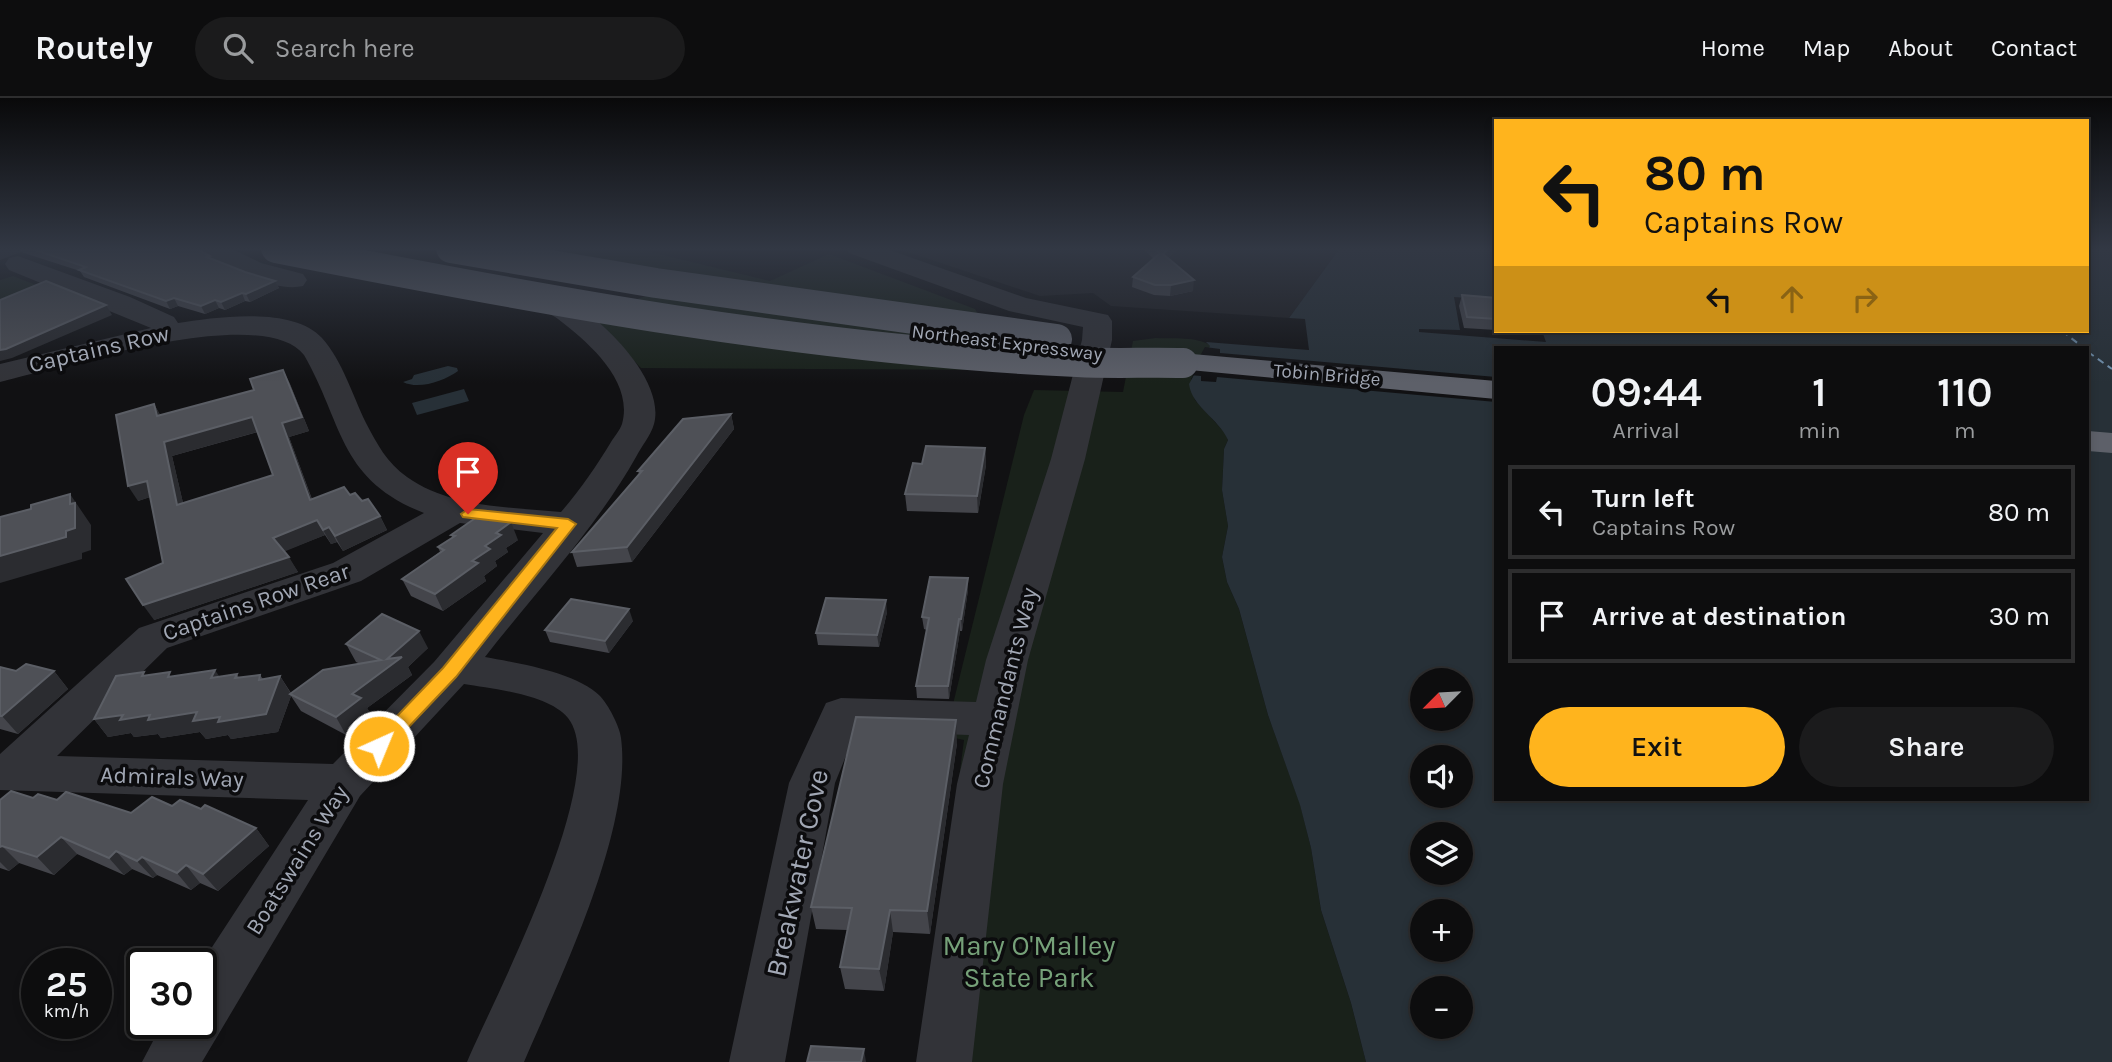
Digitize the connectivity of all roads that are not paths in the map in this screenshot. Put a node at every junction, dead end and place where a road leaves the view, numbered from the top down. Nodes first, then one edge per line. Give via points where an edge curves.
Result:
1 (89, 293) edge
2 (514, 293) edge
3 (525, 293) edge
4 (648, 293) edge
5 (729, 293) edge
6 (985, 293) edge
7 (164, 323) dead end
8 (1171, 361) junction
9 (0, 373) edge
10 (1494, 390) edge
11 (2089, 441) edge
12 (2112, 443) edge
13 (456, 510) junction
14 (568, 524) junction
15 (454, 667) junction
16 (994, 719) junction
17 (5, 772) edge
18 (344, 783) junction
19 (217, 986) edge
20 (185, 1039) edge
21 (170, 1062) edge
22 (495, 1062) edge
23 (757, 1062) edge
24 (944, 1062) edge

1 - 7 street
2 - 14 street, Boatswains Way via 565,310 596,335 628,372 638,402 638,424 603,484
3 - 8 highway, bridge via 869,346 1064,362
4 - 8 highway, Northeast Expressway, bridge
5 - 8 highway, bridge via 1023,333
6 - 16 street, Commandants Way via 1098,321 1068,459 1007,660
8 - 10 highway, Tobin Bridge
9 - 13 street, Captains Row via 168,332 236,324 277,328 304,337 321,360 374,467 409,496
11 - 12 highway
13 - 14 street, Captains Row
13 - 17 street, Captains Row Rear via 347,572 153,638
14 - 15 street, Boatswains Way
15 - 18 street, Boatswains Way
15 - 22 street via 548,687 587,709 598,728 600,771 593,819 579,865
16 - 23 street, Breakwater Cove via 841,714 812,783
16 - 24 street, Commandants Way via 980,784
17 - 18 street, Admirals Way
18 - 19 street, Boatswains Way
20 - 21 street

